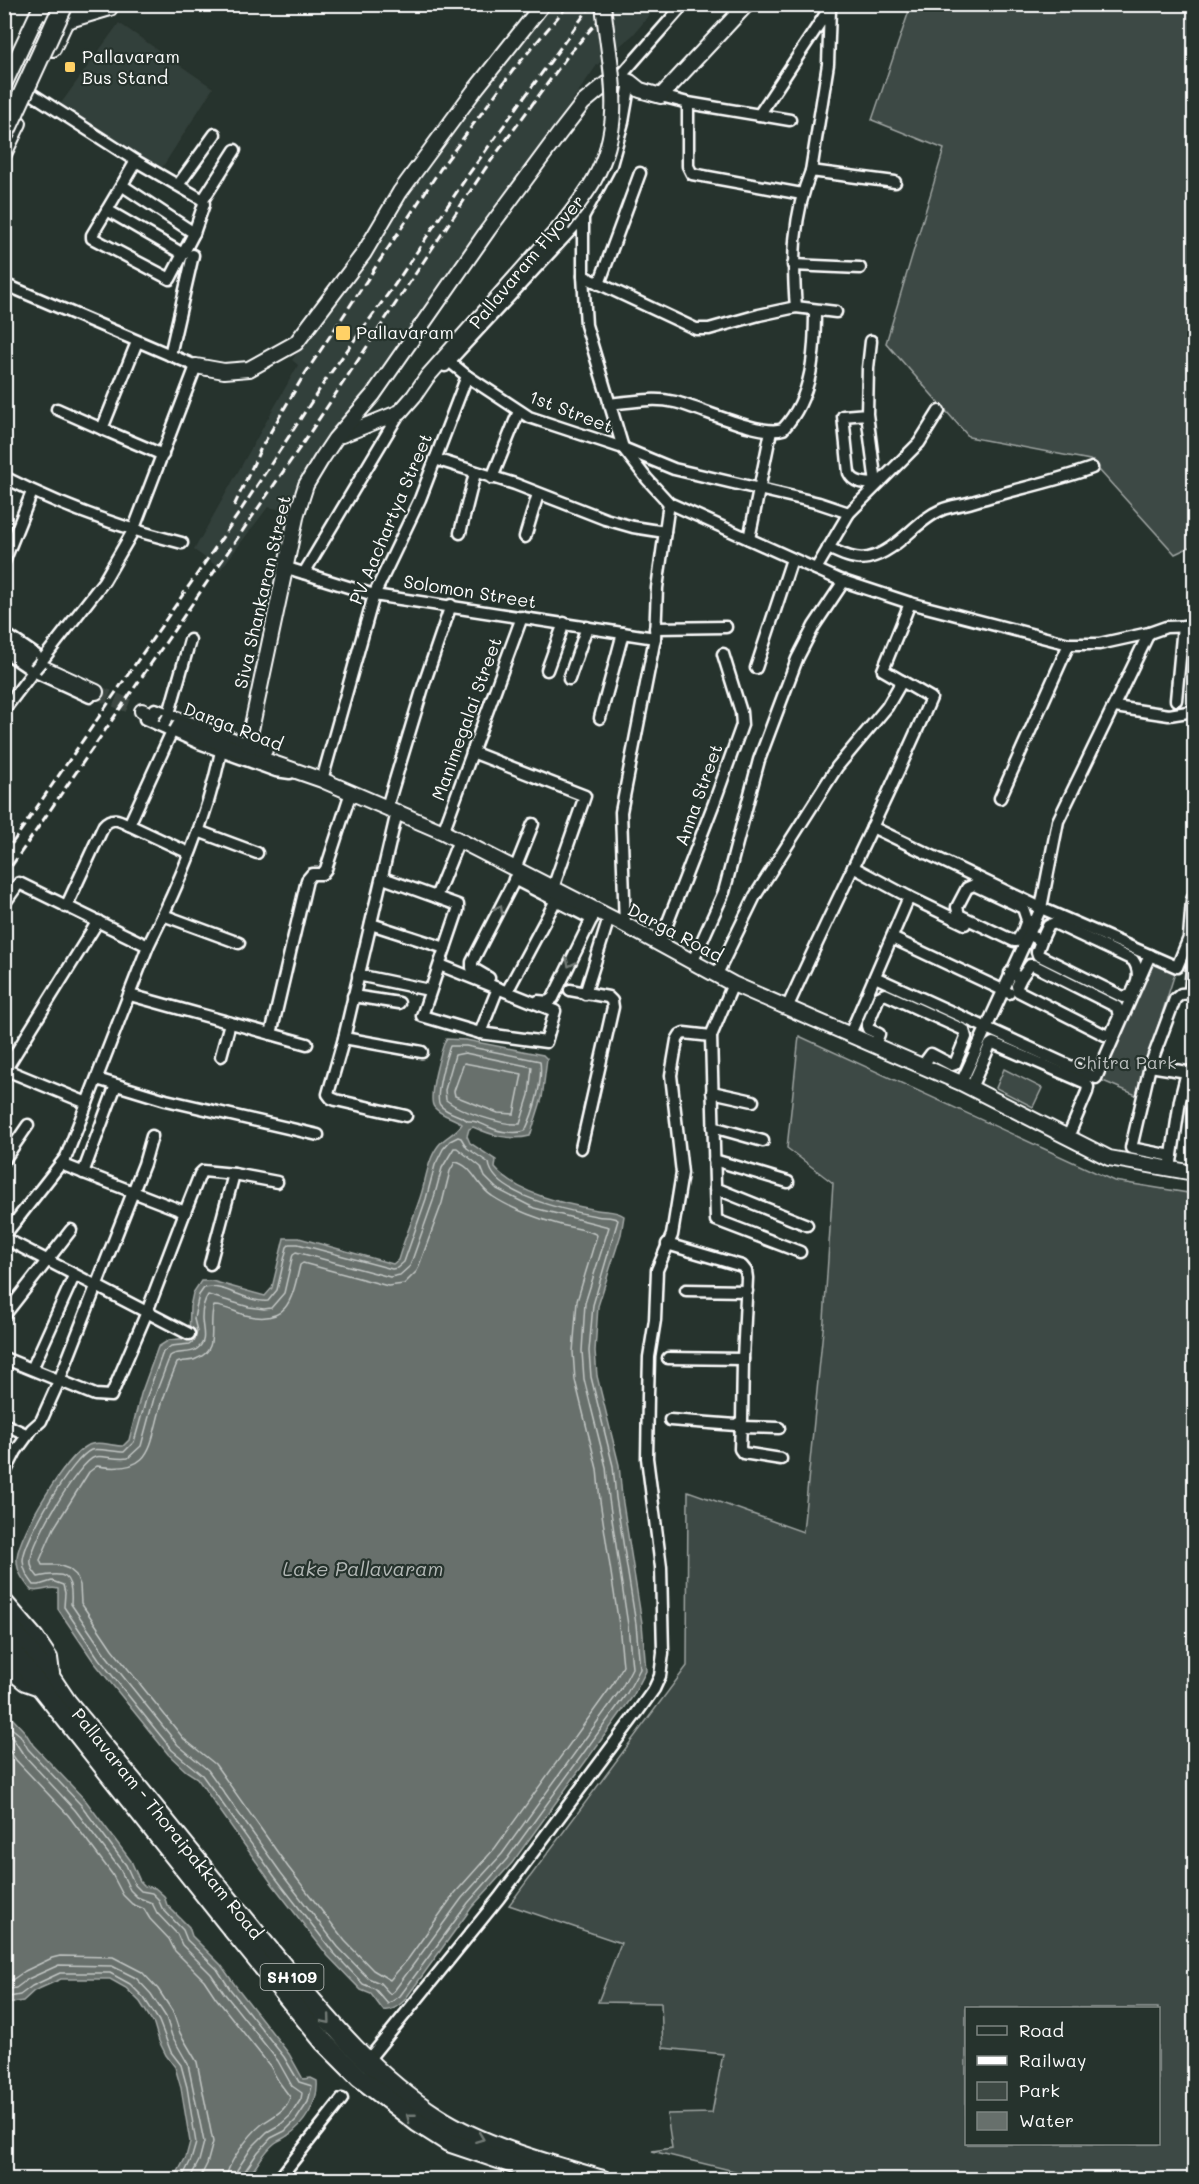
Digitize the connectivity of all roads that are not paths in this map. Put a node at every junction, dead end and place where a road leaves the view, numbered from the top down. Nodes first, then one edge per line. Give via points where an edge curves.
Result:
1 (74, 4) edge
2 (112, 4) edge
3 (543, 4) edge
4 (603, 4) edge
5 (684, 4) edge
6 (747, 4) edge
7 (47, 6) edge
8 (832, 7) edge
9 (65, 13) edge
10 (625, 80) junction
11 (5, 83) edge
12 (32, 94) junction
13 (661, 96) junction
14 (688, 103) junction
15 (759, 115) junction
16 (4, 118) edge
17 (790, 120) dead end
18 (215, 134) dead end
19 (4, 135) edge
20 (235, 150) dead end
21 (4, 154) edge
22 (136, 161) junction
23 (811, 171) junction
24 (640, 173) dead end
25 (895, 182) dead end
26 (178, 185) junction
27 (123, 186) junction
28 (802, 194) junction
29 (203, 200) junction
30 (107, 210) junction
31 (583, 217) junction
32 (194, 233) junction
33 (188, 255) junction
34 (793, 265) junction
35 (860, 268) dead end
36 (583, 276) junction
37 (4, 284) edge
38 (599, 284) junction
39 (796, 307) junction
40 (815, 310) junction
41 (836, 312) dead end
42 (871, 341) dead end
43 (137, 342) junction
44 (170, 355) junction
45 (450, 362) junction
46 (196, 366) junction
47 (435, 369) junction
48 (467, 376) junction
49 (609, 404) junction
50 (57, 409) dead end
51 (519, 411) junction
52 (939, 411) dead end
53 (400, 412) junction
54 (867, 414) junction
55 (102, 429) junction
56 (771, 431) junction
57 (335, 439) junction
58 (622, 448) junction
59 (163, 455) junction
60 (435, 459) junction
61 (1092, 468) dead end
62 (475, 473) junction
63 (4, 477) edge
64 (492, 478) junction
65 (876, 484) junction
66 (760, 490) junction
67 (32, 492) junction
68 (538, 494) junction
69 (669, 502) junction
70 (849, 513) junction
71 (133, 531) junction
72 (665, 532) junction
73 (460, 533) dead end
74 (525, 537) dead end
75 (749, 539) junction
76 (182, 543) dead end
77 (828, 548) junction
78 (792, 559) junction
79 (4, 562) edge
80 (284, 567) junction
81 (816, 569) junction
82 (304, 573) junction
83 (844, 581) junction
84 (374, 595) junction
85 (910, 603) junction
86 (452, 606) junction
87 (522, 617) junction
88 (564, 623) junction
89 (1189, 626) edge
90 (587, 627) junction
91 (726, 627) dead end
92 (4, 633) edge
93 (623, 633) junction
94 (655, 633) junction
95 (1149, 633) junction
96 (190, 640) dead end
97 (4, 641) edge
98 (1069, 644) junction
99 (4, 651) edge
100 (723, 654) dead end
101 (38, 665) junction
102 (756, 668) dead end
103 (547, 670) dead end
104 (569, 679) dead end
105 (85, 681) dead end
106 (902, 681) junction
107 (93, 695) joint
108 (1176, 700) dead end
109 (1115, 707) junction
110 (4, 710) edge
111 (1194, 711) edge
112 (145, 712) junction
113 (600, 718) dead end
114 (167, 723) junction
115 (248, 744) junction
116 (221, 751) junction
117 (472, 752) junction
118 (299, 772) junction
119 (322, 780) junction
120 (351, 792) junction
121 (1000, 798) dead end
122 (392, 809) junction
123 (533, 824) dead end
124 (129, 825) junction
125 (872, 827) junction
126 (198, 831) junction
127 (443, 832) junction
128 (459, 840) junction
129 (189, 853) junction
130 (256, 853) dead end
131 (853, 867) junction
132 (516, 873) junction
133 (382, 878) junction
134 (554, 894) junction
135 (1194, 895) edge
136 (436, 897) junction
137 (909, 897) junction
138 (4, 904) edge
139 (66, 907) junction
140 (1041, 908) junction
141 (164, 915) junction
142 (594, 915) junction
143 (609, 918) junction
144 (98, 921) junction
145 (371, 924) junction
146 (625, 926) junction
147 (1026, 932) junction
148 (892, 938) junction
149 (1041, 941) junction
150 (239, 943) dead end
151 (1194, 943) edge
152 (659, 945) junction
153 (148, 946) junction
154 (445, 948) junction
155 (1020, 952) junction
156 (1150, 956) junction
157 (692, 963) junction
158 (440, 965) junction
159 (358, 975) junction
160 (716, 976) junction
161 (1016, 976) junction
162 (875, 977) junction
163 (733, 984) junction
164 (503, 988) junction
165 (429, 990) junction
166 (570, 990) dead end
167 (1003, 990) junction
168 (1192, 992) edge
169 (585, 994) junction
170 (130, 995) junction
171 (353, 996) junction
172 (399, 1003) dead end
173 (1130, 1003) junction
174 (788, 1008) junction
175 (230, 1023) junction
176 (986, 1028) junction
177 (480, 1033) junction
178 (271, 1034) junction
179 (850, 1034) junction
180 (711, 1036) junction
181 (344, 1038) junction
182 (1113, 1041) junction
183 (307, 1044) dead end
184 (875, 1045) junction
185 (422, 1052) dead end
186 (221, 1056) dead end
187 (922, 1066) junction
188 (1150, 1066) junction
189 (5, 1070) edge
190 (1191, 1072) edge
191 (96, 1079) junction
192 (116, 1085) junction
193 (966, 1085) junction
194 (712, 1092) junction
195 (753, 1101) dead end
196 (87, 1103) junction
197 (406, 1116) dead end
198 (28, 1125) dead end
199 (713, 1127) junction
200 (318, 1135) dead end
201 (152, 1136) dead end
202 (1068, 1137) junction
203 (763, 1141) dead end
204 (580, 1148) dead end
205 (4, 1160) edge
206 (714, 1160) junction
207 (1171, 1162) junction
208 (61, 1164) junction
209 (83, 1173) junction
210 (1194, 1173) edge
211 (234, 1174) junction
212 (277, 1182) dead end
213 (788, 1182) dead end
214 (715, 1188) junction
215 (133, 1191) junction
216 (184, 1212) junction
217 (807, 1224) dead end
218 (71, 1230) dead end
219 (4, 1237) edge
220 (667, 1245) junction
221 (800, 1252) dead end
222 (48, 1261) junction
223 (210, 1264) dead end
224 (74, 1276) junction
225 (96, 1286) junction
226 (686, 1290) dead end
227 (747, 1291) junction
228 (147, 1312) junction
229 (4, 1316) edge
230 (189, 1334) dead end
231 (668, 1358) dead end
232 (5, 1359) edge
233 (743, 1359) junction
234 (32, 1369) junction
235 (59, 1382) junction
236 (670, 1420) dead end
237 (4, 1424) edge
238 (741, 1425) junction
239 (779, 1428) dead end
240 (28, 1435) junction
241 (781, 1460) dead end
242 (4, 1475) edge
243 (4, 1600) edge
244 (5, 1620) edge
245 (4, 1641) edge
246 (4, 1666) edge
247 (48, 1685) junction
248 (368, 2060) junction
249 (342, 2099) dead end
250 (278, 2180) edge
251 (560, 2180) edge
252 (603, 2180) edge

1 - 9 street
2 - 9 street via 110,8
3 - 46 street via 400,192 364,254 296,343 249,369 225,371
4 - 47 street, Pallavaram Flyover, bridge via 615,106 604,158 594,180 562,225
5 - 10 street
6 - 13 street
7 - 9 street
7 - 11 street
7 - 16 main road
8 - 15 street
8 - 23 street via 828,64
9 - 12 street
9 - 19 main road, bridge
10 - 13 street via 640,90
10 - 31 street via 623,122 611,165
10 - 57 street, Siva Shankaran Street via 606,84 583,103 373,395
12 - 21 street
12 - 22 street
13 - 14 street
14 - 15 street
14 - 28 street via 688,166 692,174
15 - 17 street
18 - 26 street
20 - 29 street
22 - 26 street
22 - 27 street
23 - 25 street
23 - 28 street
24 - 38 street
26 - 29 street
27 - 30 street
27 - 32 street
28 - 34 street
29 - 32 street
30 - 33 street
30 - 33 street via 92,235 94,239 168,280
31 - 36 street
31 - 45 street
32 - 33 street
33 - 44 street
34 - 35 street
34 - 39 street
36 - 38 street
36 - 49 street via 586,325
37 - 43 street
38 - 39 street via 696,329
39 - 40 street
40 - 41 street
40 - 56 street via 809,382 790,421 783,429
42 - 54 street
43 - 44 street
43 - 55 street
44 - 46 street
45 - 47 street
45 - 48 street, 1st Street
46 - 59 street
47 - 53 street
48 - 51 street, 1st Street
48 - 60 street, PV Aachartya Street
49 - 56 street via 652,399 675,402
49 - 58 street
50 - 55 street
51 - 58 street, 1st Street
51 - 64 street
52 - 65 street via 919,443
53 - 57 street
53 - 82 street
54 - 65 street
54 - 65 street via 843,416 849,473 859,482
55 - 59 street
56 - 66 street
57 - 80 street, Siva Shankaran Street via 306,485
58 - 66 street, 1st Street via 674,469
58 - 69 street
59 - 71 street
60 - 62 street
60 - 84 street, PV Aachartya Street via 420,500
61 - 77 street via 941,510 909,535 867,558
62 - 64 street
62 - 73 street
63 - 67 street
64 - 68 street
65 - 70 street
66 - 70 street, 1st Street
66 - 75 street
67 - 71 street
67 - 79 street
68 - 72 street via 605,519
68 - 74 street
69 - 72 street
69 - 75 street
70 - 77 street
71 - 76 street
71 - 101 street via 104,581
72 - 94 street
75 - 78 street
77 - 81 street
78 - 81 street
78 - 102 street
80 - 82 street, Solomon Street
80 - 115 street, Siva Shankaran Street
81 - 83 street
82 - 84 street, Solomon Street
83 - 85 street
83 - 157 street via 797,659 759,760 724,892
84 - 86 street, Solomon Street
84 - 119 street, PV Aachartya Street
85 - 98 street
85 - 106 street via 883,670
86 - 87 street, Solomon Street
86 - 122 street via 424,684
87 - 88 street, Solomon Street
87 - 117 street, Manimegalai Street
88 - 90 street, Solomon Street
88 - 103 street
89 - 95 street
89 - 108 street
90 - 93 street, Solomon Street
90 - 104 street
91 - 94 street, Solomon Street
92 - 101 street
93 - 94 street, Solomon Street
93 - 113 street
94 - 146 street via 621,812
95 - 98 street via 1099,644
95 - 109 street
96 - 114 street
97 - 107 street
98 - 121 street
99 - 101 street
100 - 152 street, Anna Street via 742,724
101 - 105 street
101 - 107 street
101 - 110 street
106 - 125 street via 931,698
106 - 160 street via 887,707 837,767 755,896
109 - 111 street via 1169,715
109 - 140 street via 1058,821
112 - 114 street
112 - 114 street
112 - 118 street, Darga Road
114 - 115 street
114 - 116 street
114 - 124 street
115 - 118 street via 289,760
116 - 118 street via 287,774
116 - 126 street
117 - 127 street, Manimegalai Street
117 - 134 street via 585,796
118 - 119 street, Darga Road
119 - 120 street, Darga Road
120 - 122 street, Darga Road
120 - 178 street via 326,869 307,880
122 - 127 street, Darga Road
122 - 133 street
123 - 132 street
124 - 129 street
124 - 139 street via 109,819 104,825
125 - 131 street
125 - 140 street
126 - 129 street
126 - 130 street
127 - 128 street, Darga Road
128 - 132 street, Darga Road
128 - 136 street
129 - 141 street
131 - 137 street
131 - 174 street
132 - 134 street, Darga Road
164 -> 132 street via 472,969 472,962
133 - 136 street
133 - 145 street
134 - 142 street, Darga Road
134 - 164 street
135 - 156 street via 1189,938 1177,967
136 - 154 street via 458,905
137 - 148 street
137 - 155 street
138 - 139 street via 19,883
139 - 144 street
140 - 147 street
140 - 156 street
141 - 150 street
141 - 153 street
142 - 143 street, Darga Road
142 -> 164 street via 553,998 542,1002
143 - 146 street, Darga Road
143 - 169 street
144 - 153 street
144 - 189 street
145 - 154 street
145 - 159 street
146 - 152 street, Darga Road
147 - 147 street via 1023,908 974,885 967,888 957,908 959,915 1014,941
147 - 149 street
147 - 155 street
148 - 162 street
148 - 167 street
149 - 149 street via 1048,926 1054,923 1133,960 1139,977 1131,995 1123,997 1038,955
151 - 168 street
152 - 157 street, Darga Road
153 - 170 street
154 - 158 street
155 - 161 street
155 - 173 street
156 - 173 street
157 - 160 street, Darga Road
158 - 164 street
158 - 165 street
159 - 165 street
159 - 171 street
160 - 163 street, Darga Road
161 - 161 street via 1033,965 1117,1008 1119,1017 1111,1034 1105,1035 1018,991
161 - 167 street
162 - 176 street
162 - 179 street
163 - 174 street, Darga Road
163 - 180 street
164 - 177 street
164 - 177 street via 555,1011 546,1042
165 - 177 street via 422,1016
166 - 169 street
167 - 176 street
167 - 182 street
168 - 188 street via 1175,999
169 - 204 street via 608,997 613,1007
170 - 175 street
170 - 191 street
171 - 172 street
171 - 181 street
173 - 182 street
174 - 179 street, Darga Road
175 - 178 street
175 - 186 street
176 - 182 street via 1096,1078
176 - 193 street
178 - 183 street
179 - 184 street, Darga Road
180 - 194 street
180 - 220 street via 684,1033 677,1040 671,1076 682,1173
181 - 185 street
181 - 197 street via 328,1094 331,1098
184 - 187 street, Darga Road
184 - 187 street via 879,1034 867,1026 879,996 885,994 964,1030 966,1037 955,1064 931,1054
187 - 193 street, Darga Road
188 - 190 street
188 - 207 street via 1131,1148
189 - 196 street
190 - 207 street via 1180,1100
191 - 192 street
191 - 196 street
192 - 200 street
192 - 209 street
193 - 202 street, Darga Road
193 - 202 street via 993,1043 1086,1083 1087,1092
194 - 195 street
194 - 199 street
196 - 208 street
198 - 205 street
199 - 203 street
199 - 206 street
201 - 215 street
202 - 207 street, Darga Road via 1109,1158
206 - 213 street
206 - 214 street
207 - 210 street, Darga Road
208 - 209 street
208 - 219 street
209 - 215 street
211 - 212 street
211 - 216 street via 203,1171
211 - 223 street
214 - 217 street
214 - 221 street via 716,1220
215 - 216 street
215 - 225 street
216 - 228 street
218 - 222 street
219 - 222 street
220 - 227 street via 742,1266
220 - 248 street via 657,1270 648,1395 647,1458 661,1567 660,1676 500,1898
222 - 224 street
222 - 229 street
224 - 225 street
224 - 234 street
225 - 228 street
225 - 235 street
226 - 227 street
227 - 233 street
228 - 230 street
228 - 235 street via 111,1396 94,1395
231 - 233 street
232 - 234 street
233 - 238 street
234 - 235 street
235 - 240 street via 41,1421
236 - 238 street
237 - 240 street
238 - 239 street
238 - 241 street via 743,1453
240 - 242 street
243 - 247 street via 50,1658
244 - 247 main road, SH109
245 - 247 main road, SH109
246 - 247 street via 25,1683
247 -> 248 main road, Pallavaram - Thoraipakkam Road / SH109 via 67,1702 332,2026
251 -> 247 main road, Pallavaram - Thoraipakkam Road / SH109 via 448,2142 358,2077 324,2042 227,1923
248 -> 252 main road, Pallavaram - Thoraipakkam Road / SH109 via 404,2094 464,2132
249 - 250 street

